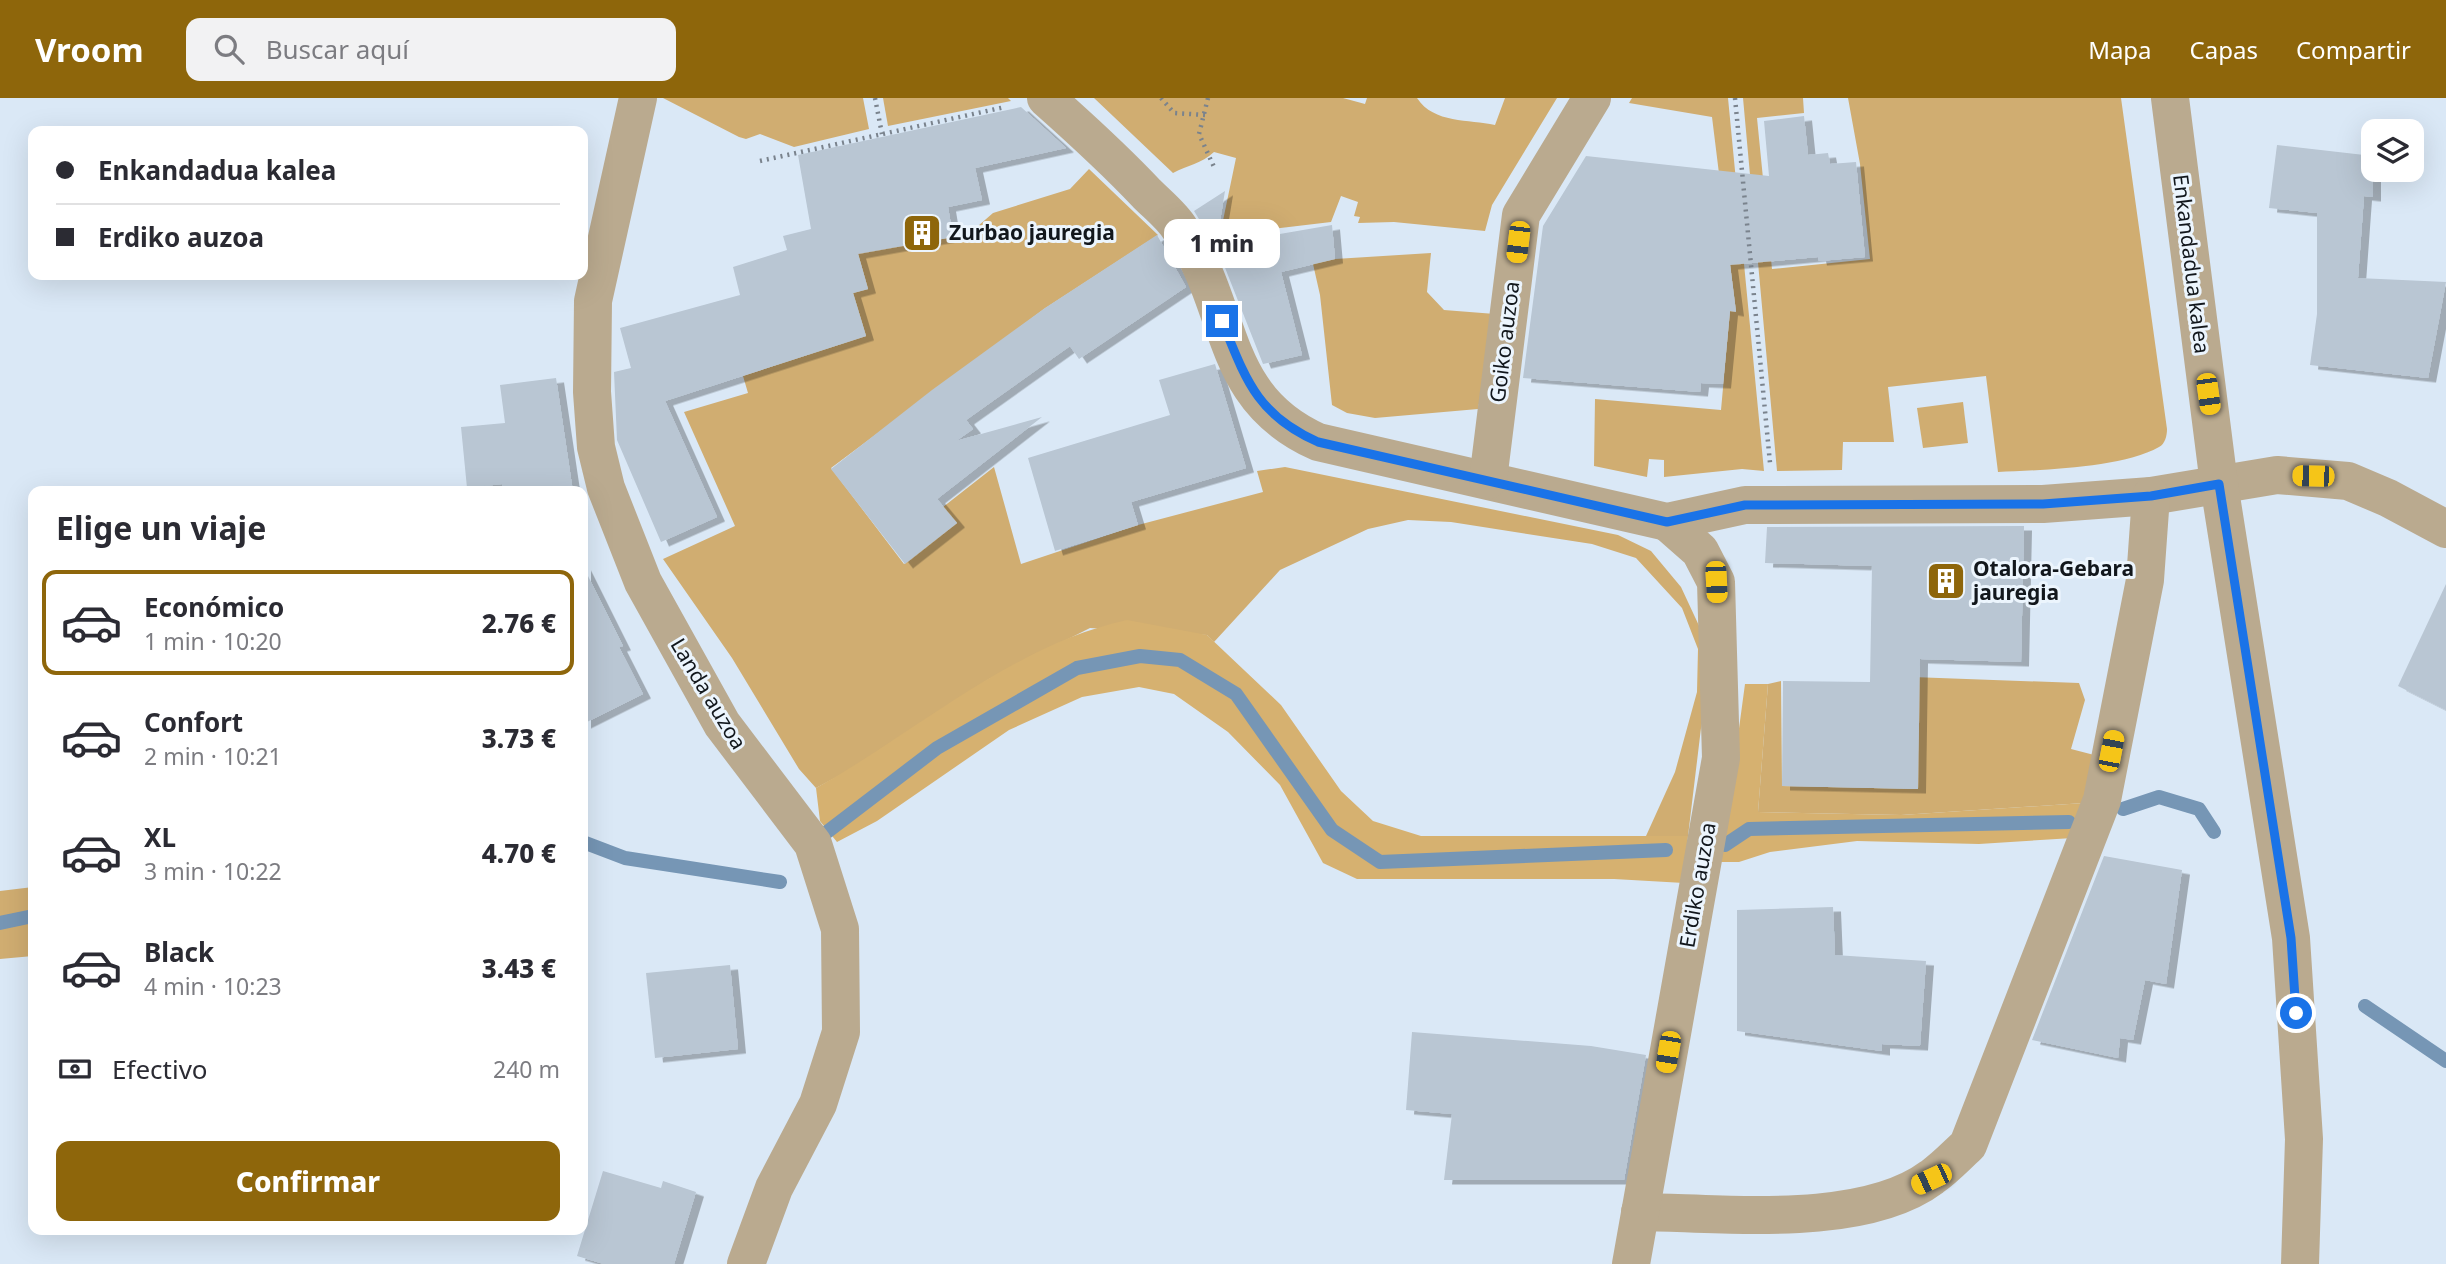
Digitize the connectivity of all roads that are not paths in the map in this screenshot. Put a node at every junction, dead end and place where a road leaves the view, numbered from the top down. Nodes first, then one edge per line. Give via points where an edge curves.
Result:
1 (638, 98) edge
2 (1592, 98) edge
3 (2170, 98) edge
4 (1029, 102) edge
5 (1488, 481) junction
6 (2219, 484) junction
7 (2151, 496) junction
8 (1667, 522) junction
9 (2446, 529) edge
10 (1640, 1212) junction
11 (747, 1264) edge
12 (1631, 1264) edge
13 (2300, 1264) edge

1 - 11 street, Landa auzoa via 593,301 593,405 596,447 606,488 643,582 722,724 813,844 841,929 841,1032 818,1104 774,1188
2 - 5 street, Goiko auzoa via 1521,215
3 - 6 street, Enkandadua kalea
4 - 5 street, Erdiko auzoa via 1111,156 1180,229 1249,387 1269,412 1291,430 1318,442
5 - 8 street, Erdiko auzoa
6 - 7 street, Erdiko auzoa
6 - 9 street, Erdiko auzoa via 2277,475 2347,481
6 - 13 street, Enkandadua kalea via 2291,938 2304,1139
7 - 8 street, Erdiko auzoa via 2043,504 1745,505
7 - 10 street via 2145,580 2102,800 1968,1145 1931,1179 1877,1203 1814,1214
8 - 10 street, Erdiko auzoa via 1700,551 1716,582 1721,758
10 - 12 street, Erdiko auzoa

